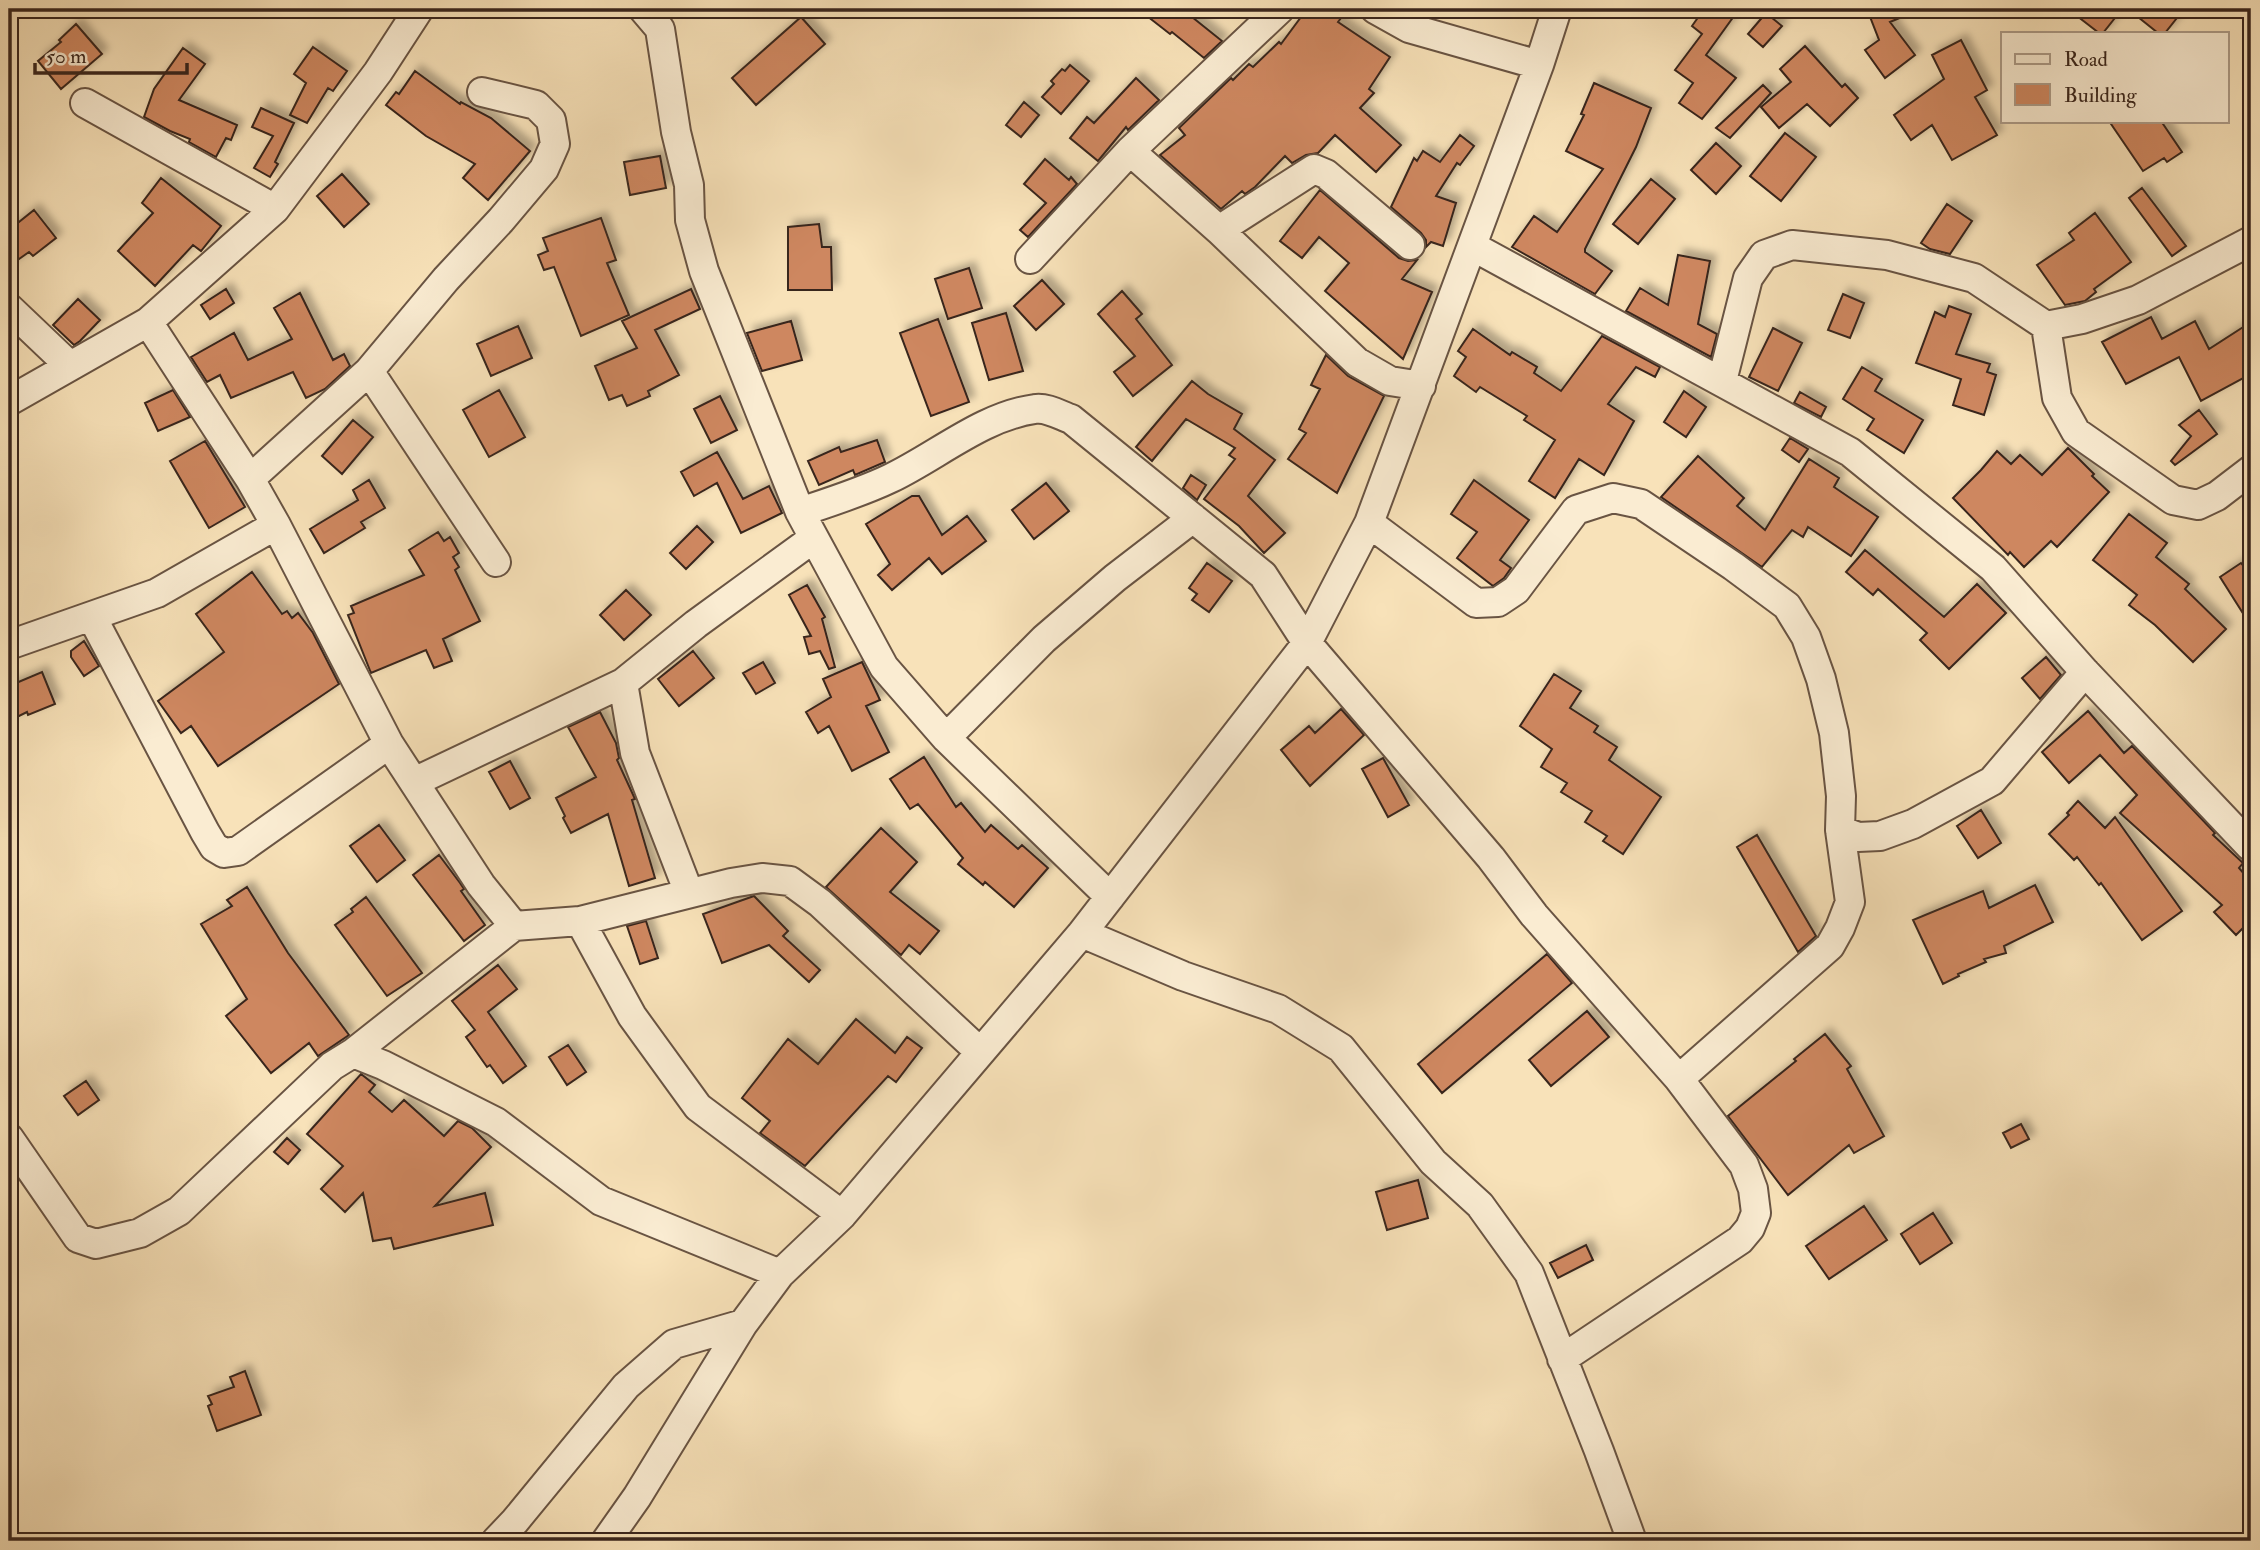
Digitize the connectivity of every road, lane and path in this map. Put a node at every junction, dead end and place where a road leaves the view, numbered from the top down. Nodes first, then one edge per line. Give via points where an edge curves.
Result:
1 (419, 9) edge
2 (643, 9) edge
3 (1280, 9) edge
4 (1375, 9) edge
5 (1557, 9) edge
6 (1539, 65) junction
7 (482, 92) dead end
8 (85, 103) dead end
9 (1130, 151) junction
10 (275, 209) junction
11 (1219, 230) junction
12 (2251, 241) edge
13 (1410, 245) dead end
14 (1472, 246) junction
15 (1030, 259) dead end
16 (9, 308) edge
17 (148, 322) junction
18 (2046, 326) junction
19 (70, 366) junction
20 (369, 371) junction
21 (1721, 381) junction
22 (1422, 386) junction
23 (9, 401) edge
24 (2251, 470) edge
25 (250, 479) junction
26 (800, 512) junction
27 (1193, 518) junction
28 (1369, 523) junction
29 (276, 525) junction
30 (814, 538) junction
31 (496, 562) dead end
32 (92, 617) junction
33 (1307, 643) junction
34 (9, 645) edge
35 (2085, 672) junction
36 (623, 683) junction
37 (946, 738) junction
38 (389, 744) junction
39 (414, 782) junction
40 (1840, 830) junction
41 (2250, 846) edge
42 (689, 893) junction
43 (1110, 897) junction
44 (580, 920) junction
45 (514, 926) junction
46 (1082, 933) junction
47 (980, 1052) junction
48 (354, 1053) junction
49 (1679, 1079) junction
50 (9, 1138) edge
51 (842, 1215) junction
52 (780, 1274) junction
53 (743, 1324) junction
54 (1562, 1359) junction
55 (496, 1541) edge
56 (606, 1541) edge
57 (1632, 1541) edge

1 - 10 street via 378,72
2 - 26 street via 660,29 689,185 690,220 704,271
3 - 9 street
4 - 6 street via 1409,28
5 - 6 street
6 - 14 street
7 - 20 street via 536,105 551,120 555,144 544,169
8 - 10 street
9 - 11 street
9 - 15 street
10 - 17 street
11 - 13 street via 1314,169 1326,174
11 - 22 street via 1357,362 1390,381
12 - 18 street via 2138,300
14 - 21 street
14 - 22 street
16 - 19 street
17 - 19 street
17 - 25 street
18 - 21 street via 1974,278 1887,255 1792,245 1764,255 1748,278
18 - 24 street via 2057,398 2076,432 2151,485 2173,500 2198,505
19 - 23 street
20 - 25 street
20 - 31 street
21 - 35 street via 1850,452 1993,568
22 - 28 street
25 - 29 street
26 - 27 street via 892,478 935,451 1012,414 1039,408 1071,419
26 - 30 street
27 - 33 street via 1263,575
27 - 37 street via 1044,639
28 - 33 street
28 - 40 street via 1476,603 1498,602 1516,590 1576,510 1613,498 1641,504 1787,606 1806,637 1834,733
29 - 32 street via 158,593
29 - 38 street
30 - 36 street
30 - 37 street via 884,667
32 - 34 street
32 - 38 street via 205,832 224,853 238,851
33 - 43 street
33 - 49 street via 1534,915
35 - 40 street via 1992,781 1913,824 1880,836
35 - 41 street
36 - 39 street
36 - 42 street via 635,753
37 - 43 street
38 - 39 street
39 - 45 street via 481,885
40 - 49 street via 1850,902 1830,946
42 - 44 street
42 - 47 street via 762,878 790,881 820,903
43 - 46 street
44 - 45 street
44 - 51 street via 632,1016 698,1107
45 - 48 street
46 - 47 street
46 - 54 street via 1183,976 1278,1009 1341,1048 1433,1162 1480,1205 1529,1273
47 - 51 street
48 - 50 street via 332,1066 178,1212 140,1233 96,1244 78,1238
48 - 52 street via 496,1122 601,1201
49 - 54 street via 1744,1165 1756,1213 1750,1228 1740,1240
51 - 52 street
52 - 53 street
53 - 55 street via 674,1344 626,1386
53 - 56 street
54 - 57 street

